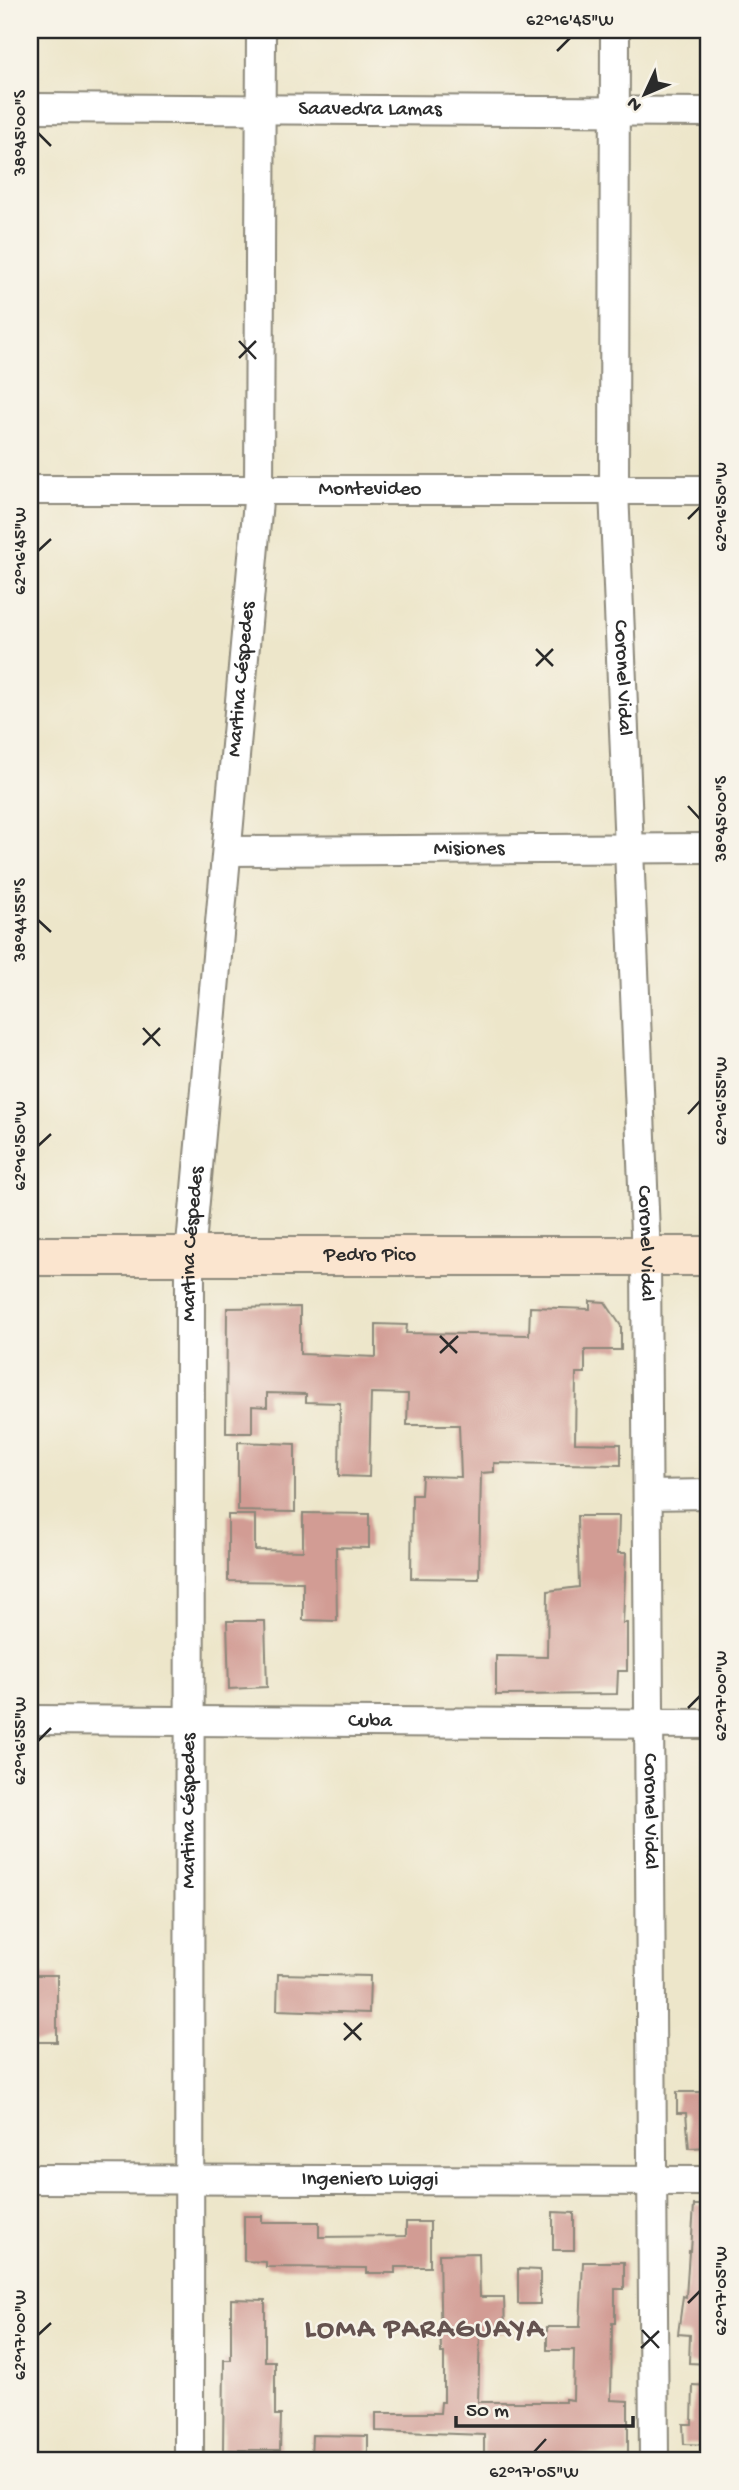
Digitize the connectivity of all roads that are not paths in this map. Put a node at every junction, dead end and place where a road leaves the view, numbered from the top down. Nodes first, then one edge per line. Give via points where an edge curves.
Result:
1 (261, 30) edge
2 (615, 30) edge
3 (30, 108) edge
4 (261, 109) junction
5 (615, 110) junction
6 (709, 112) edge
7 (30, 490) edge
8 (259, 490) junction
9 (614, 490) junction
10 (709, 490) edge
11 (629, 848) junction
12 (709, 848) edge
13 (229, 851) junction
14 (30, 1256) edge
15 (190, 1256) junction
16 (709, 1256) edge
17 (646, 1257) junction
18 (709, 1494) edge
19 (648, 1495) junction
20 (30, 1720) edge
21 (190, 1721) junction
22 (649, 1724) junction
23 (709, 1724) edge
24 (30, 2179) edge
25 (189, 2179) junction
26 (652, 2181) junction
27 (709, 2181) edge
28 (189, 2460) edge
29 (654, 2460) edge

1 - 4 street, Martina Céspedes
2 - 5 street, Coronel Vidal
3 - 4 street, Saavedra Lamas
4 - 5 street, Saavedra Lamas
4 - 8 street, Martina Céspedes
5 - 6 street, Saavedra Lamas
5 - 9 street, Coronel Vidal
7 - 8 street, Montevideo
8 - 9 street, Montevideo
8 - 13 street, Martina Céspedes
9 - 10 street, Montevideo
9 - 11 street, Coronel Vidal
11 - 12 street, Misiones
11 - 13 street, Misiones
11 - 17 street, Coronel Vidal
13 - 15 street, Martina Céspedes
14 - 15 street, Pedro Pico
15 - 17 street, Pedro Pico
15 - 21 street, Martina Céspedes
16 - 17 street, Pedro Pico
17 - 19 street, Coronel Vidal
18 - 19 street
19 - 22 street, Coronel Vidal
20 - 21 street, Cuba
21 - 22 street, Cuba
21 - 25 street, Martina Céspedes
22 - 23 street, Cuba
22 - 26 street, Coronel Vidal
24 - 25 street, Ingeniero Luiggi
25 - 26 street, Ingeniero Luiggi
25 - 28 street, Martina Céspedes
26 - 27 street, Ingeniero Luiggi
26 - 29 street, Coronel Vidal

